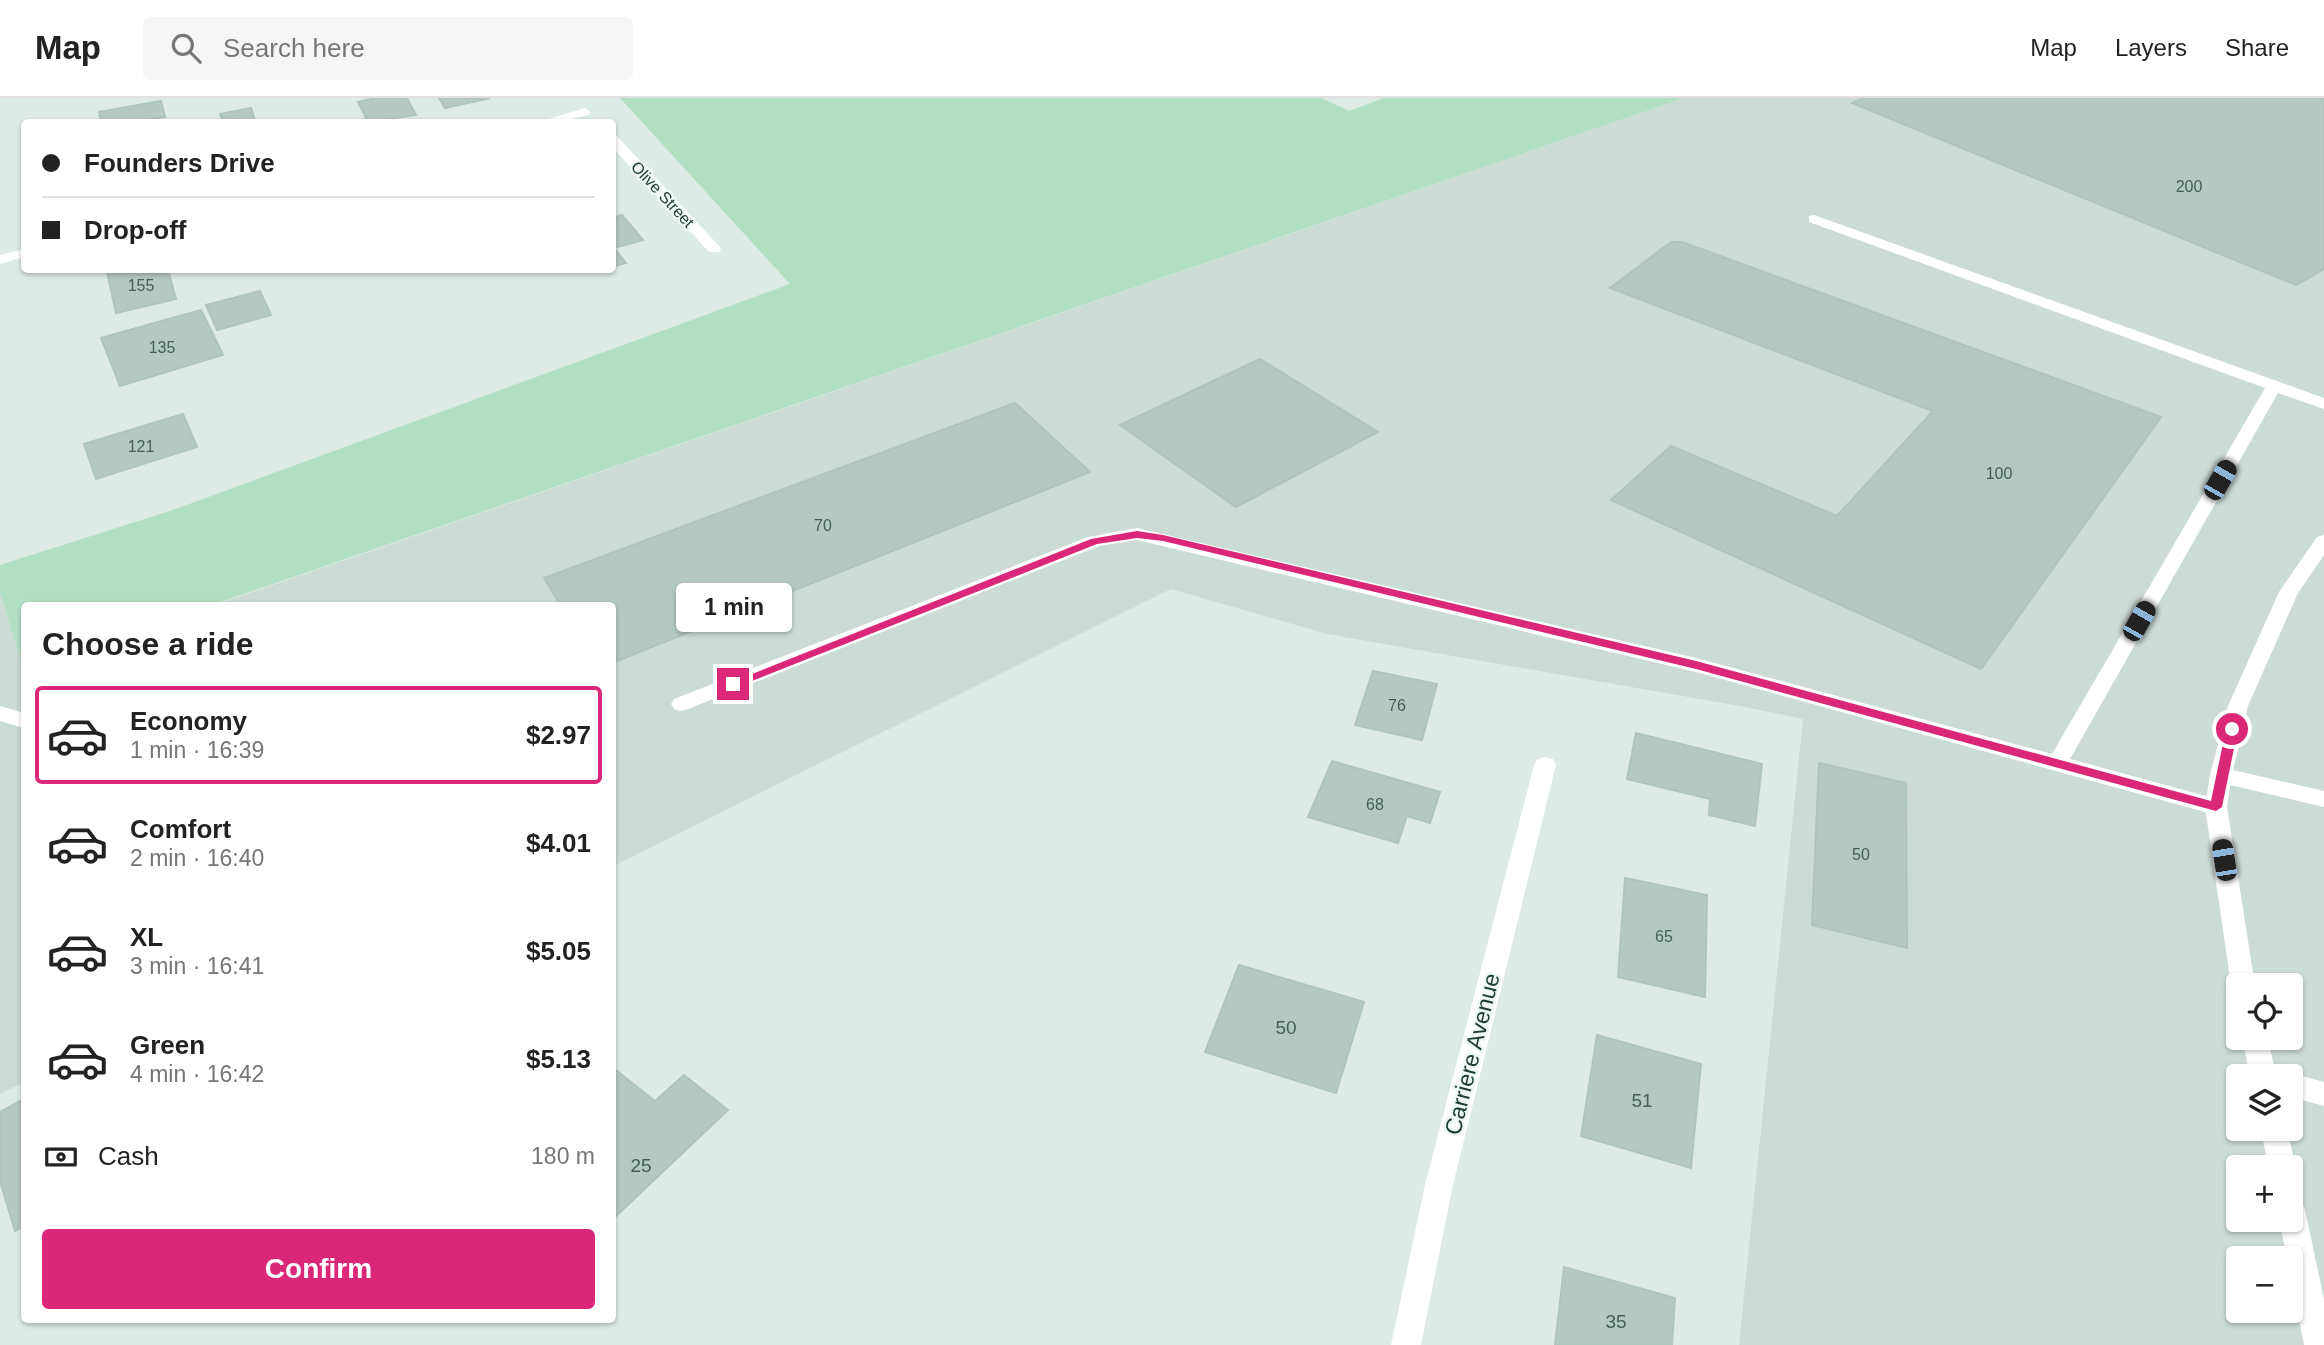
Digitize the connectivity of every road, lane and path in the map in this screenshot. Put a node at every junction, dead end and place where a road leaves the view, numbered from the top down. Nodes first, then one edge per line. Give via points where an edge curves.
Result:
1 (570, 98) edge
2 (585, 112) junction
3 (556, 119) edge
4 (593, 119) edge
5 (616, 143) edge
6 (1814, 219) dead end
7 (714, 249) dead end
8 (21, 254) edge
9 (0, 260) edge
10 (2324, 384) edge
11 (2274, 386) junction
12 (2305, 397) junction
13 (2324, 404) edge
14 (2324, 541) edge
15 (681, 704) dead end
16 (0, 713) edge
17 (21, 720) edge
18 (2059, 762) junction
19 (1545, 765) dead end
20 (2221, 775) junction
21 (2324, 799) edge
22 (2216, 807) junction
23 (2241, 973) edge
24 (2303, 1088) edge
25 (2324, 1094) edge
26 (2296, 1232) edge
27 (1406, 1345) edge
28 (2319, 1345) edge

1 - 2 street
2 - 3 street
2 - 4 street
5 - 7 street, Olive Street
6 - 11 street
8 - 9 street
10 - 12 street
11 - 12 street
11 - 18 street
12 - 13 street
14 - 20 street via 2288,592 2238,706
15 - 18 street via 1095,541 1137,534 1696,665
16 - 17 street
18 - 22 street
19 - 27 street, Carriere Avenue via 1439,1185
20 - 21 street
20 - 22 street
22 - 23 street
24 - 25 street
26 - 28 street

